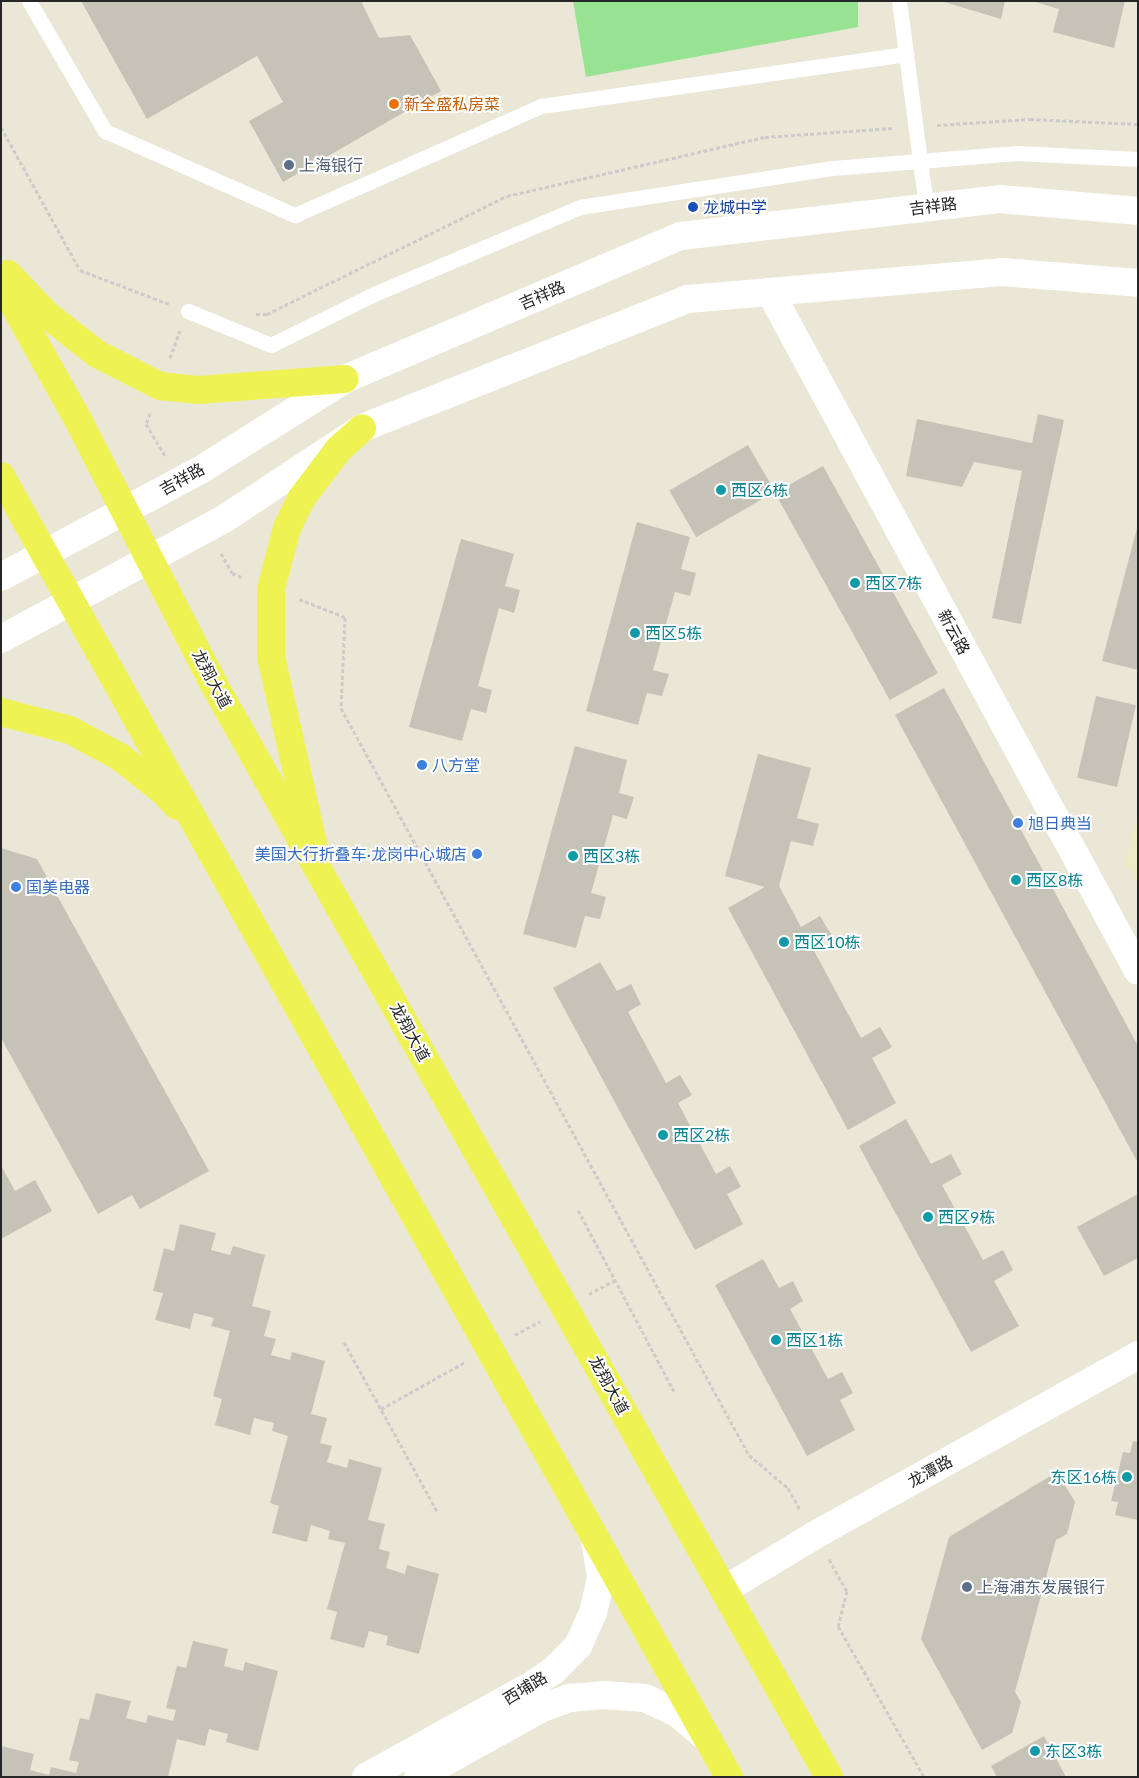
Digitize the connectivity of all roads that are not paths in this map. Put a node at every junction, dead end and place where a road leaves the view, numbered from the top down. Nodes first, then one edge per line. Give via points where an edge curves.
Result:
1 (29, 1) edge
2 (899, 1) edge
3 (906, 54) junction
4 (1138, 159) edge
5 (920, 161) junction
6 (926, 207) junction
7 (1138, 211) edge
8 (1, 268) edge
9 (1, 282) edge
10 (1138, 283) edge
11 (770, 292) junction
12 (188, 311) road end
13 (345, 379) junction
14 (362, 428) junction
15 (1, 476) edge
16 (125, 511) junction
17 (45, 554) junction
18 (150, 559) junction
19 (1, 577) edge
20 (72, 601) junction
21 (1, 639) edge
22 (1, 712) edge
23 (202, 834) junction
24 (319, 871) junction
25 (1138, 971) edge
26 (1138, 1355) edge
27 (595, 1537) junction
28 (724, 1590) junction
29 (708, 1738) junction
30 (366, 1777) edge
31 (418, 1777) edge
32 (729, 1777) edge
33 (829, 1777) edge

1 - 3 lane via 105,131 295,215 541,106
2 - 3 lane
3 - 5 lane
4 - 5 lane via 1016,153
5 - 6 lane
5 - 12 lane via 833,168 580,208 374,294 271,345
6 - 7 main road, 吉祥路 via 1000,199
6 - 13 main road, 吉祥路 via 681,236
8 - 13 main road via 46,314 98,354 160,386 198,390
9 - 16 main road, 龙翔大道
10 - 11 main road via 1002,272
11 - 14 main road via 688,300
11 - 25 main road, 新云路
13 - 16 main road, 吉祥路 via 180,482
14 - 18 main road via 207,528
14 - 24 main road via 339,449 301,499 287,528 271,589 271,657
15 - 17 main road
16 - 17 main road, 吉祥路
16 - 18 main road, 龙翔大道
17 - 19 main road, 吉祥路
17 - 20 main road
18 - 20 main road
18 - 24 main road, 龙翔大道 via 212,681
20 - 21 main road
20 - 23 main road
22 - 23 main road via 70,730 120,757 164,792
23 - 27 main road
24 - 28 main road, 龙翔大道
26 - 28 main road, 龙潭路 via 815,1535
27 - 29 main road
27 - 30 main road, 西埔路 via 601,1576 594,1613 578,1646 554,1670 532,1685
28 - 33 main road, 龙翔大道
29 - 31 main road, 西埔路 via 677,1713 645,1698 603,1694 570,1698 542,1708
29 - 32 main road

